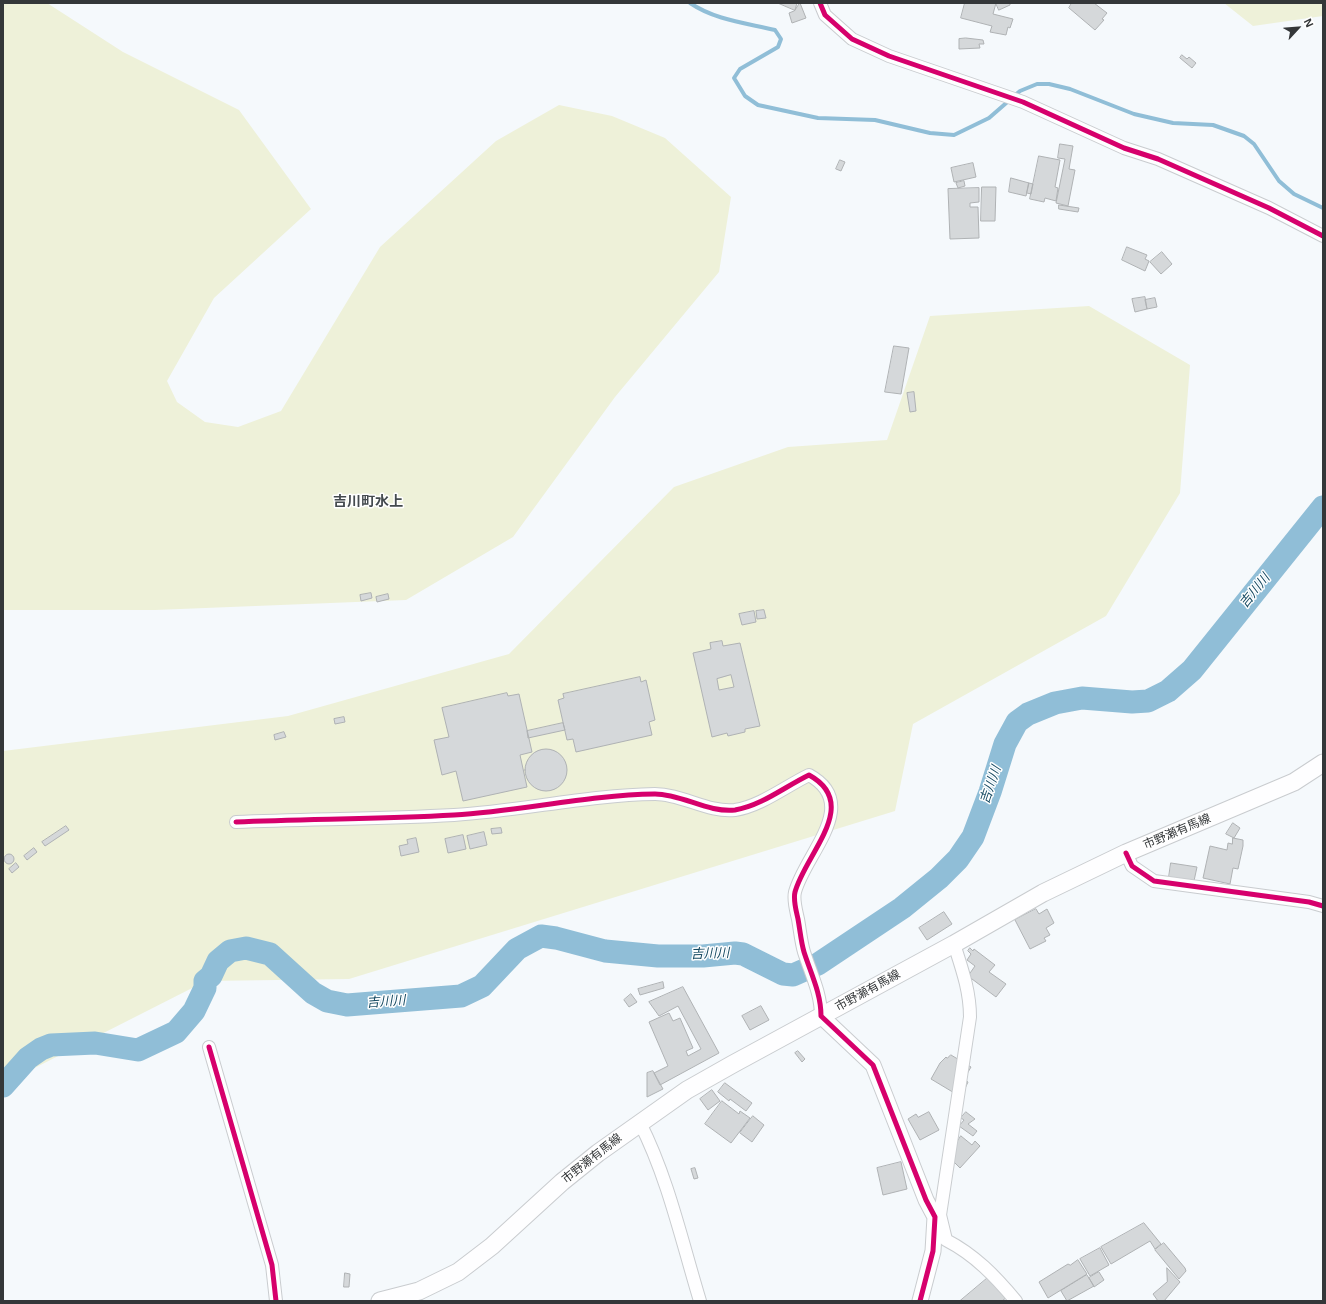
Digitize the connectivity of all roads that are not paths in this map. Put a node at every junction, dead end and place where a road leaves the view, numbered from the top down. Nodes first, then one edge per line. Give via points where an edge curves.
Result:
1 (820, 3) edge
2 (1323, 236) edge
3 (1323, 763) edge
4 (236, 822) dead end
5 (1126, 853) junction
6 (1323, 906) edge
7 (954, 944) junction
8 (821, 1008) junction
9 (209, 1047) dead end
10 (640, 1123) junction
11 (937, 1216) junction
12 (276, 1301) edge
13 (380, 1301) edge
14 (700, 1301) edge
15 (920, 1301) edge
16 (1016, 1301) edge

1 - 2 street via 825,15 852,39 889,56 1023,102 1124,148 1158,159 1262,205
3 - 5 main road, 市野瀬有馬線 via 1294,782
4 - 8 street via 454,815 596,798 657,794 735,810 759,802 809,775 821,782 829,796 832,810 829,825 807,863 795,892 803,950
5 - 6 street via 1132,866 1154,881
5 - 7 main road, 市野瀬有馬線 via 1043,893
7 - 8 main road, 市野瀬有馬線
7 - 11 street via 970,998 970,1017
8 - 10 main road, 市野瀬有馬線 via 687,1090
8 - 11 street via 873,1065 926,1200
9 - 12 street via 272,1265
10 - 13 main road, 市野瀬有馬線 via 562,1182 492,1246 458,1272 419,1291
10 - 14 street via 664,1182
11 - 15 street via 933,1251
11 - 16 street via 946,1240 981,1262

